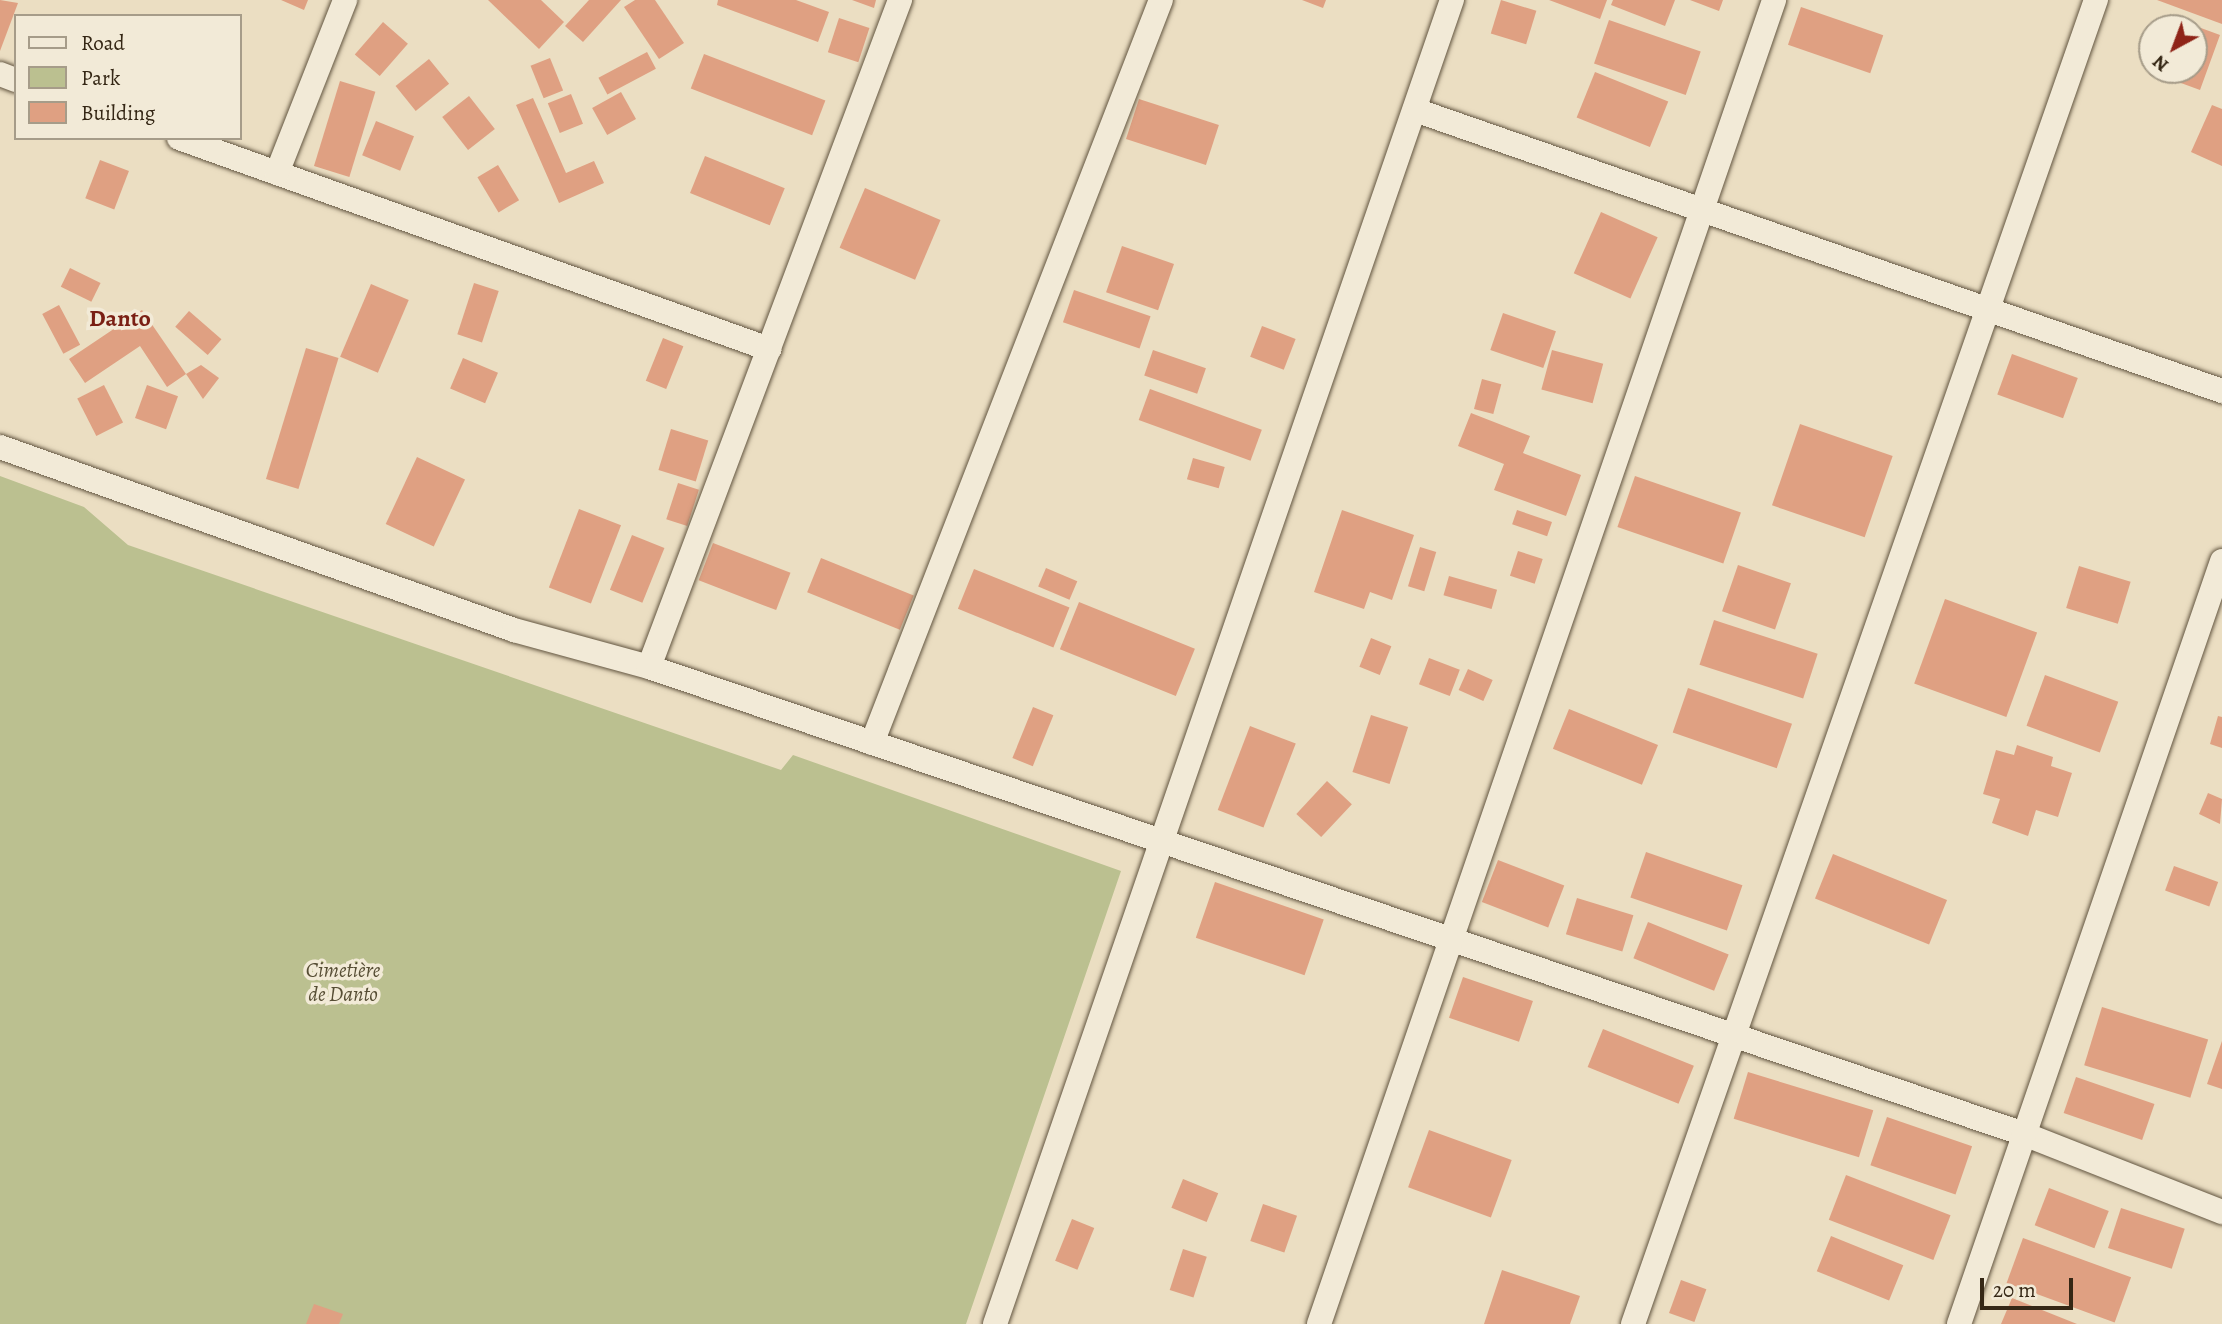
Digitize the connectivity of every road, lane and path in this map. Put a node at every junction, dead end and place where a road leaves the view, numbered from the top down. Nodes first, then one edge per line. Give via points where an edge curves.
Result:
1 (345, 0) edge
2 (900, 0) edge
3 (1161, 0) edge
4 (1452, 0) edge
5 (1774, 0) edge
6 (2096, 0) edge
7 (1415, 110) junction
8 (185, 140) edge
9 (277, 173) junction
10 (1702, 210) junction
11 (1987, 310) junction
12 (769, 349) junction
13 (2222, 391) edge
14 (0, 447) edge
15 (2222, 561) edge
16 (649, 667) junction
17 (872, 743) junction
18 (1161, 842) junction
19 (1450, 941) junction
20 (1734, 1036) junction
21 (2024, 1133) junction
22 (2222, 1212) edge
23 (995, 1324) edge
24 (1319, 1324) edge
25 (1633, 1324) edge
26 (1959, 1324) edge

1 - 9 street
2 - 12 street
3 - 17 street
4 - 7 street
5 - 10 street
6 - 11 street
7 - 10 street
7 - 18 street
8 - 9 street
9 - 12 street
10 - 11 street
10 - 19 street
11 - 13 street
11 - 20 street
12 - 16 street
14 - 16 street via 514,630
15 - 21 street
16 - 17 street
17 - 18 street
18 - 19 street
18 - 23 street
19 - 20 street
19 - 24 street
20 - 21 street
20 - 25 street
21 - 22 street
21 - 26 street

